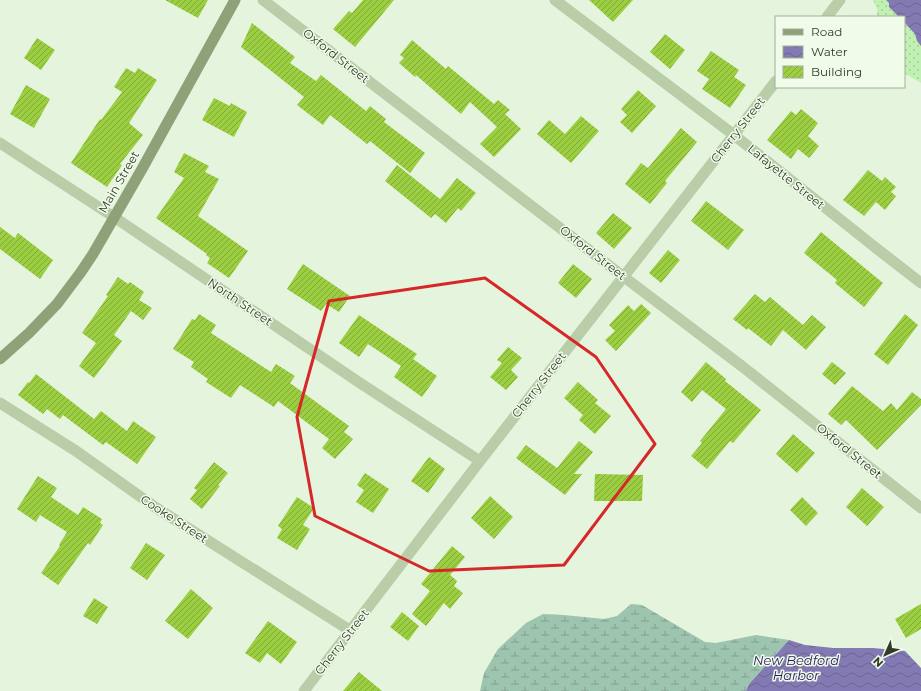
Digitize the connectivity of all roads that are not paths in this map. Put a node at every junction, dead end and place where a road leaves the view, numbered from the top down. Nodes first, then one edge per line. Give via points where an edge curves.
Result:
1 (235, 0) edge
2 (263, 0) edge
3 (555, 0) edge
4 (840, 0) edge
5 (828, 16) edge
6 (775, 82) edge
7 (734, 135) junction
8 (0, 144) edge
9 (114, 217) junction
10 (624, 277) junction
11 (921, 283) edge
12 (0, 359) edge
13 (0, 403) edge
14 (480, 461) junction
15 (921, 508) edge
16 (351, 631) junction
17 (304, 691) edge

1 - 9 main road, Main Street
2 - 10 street, Oxford Street
3 - 7 street, Lafayette Street
4 - 5 street
6 - 7 street, Cherry Street
7 - 10 street, Cherry Street
7 - 11 street, Lafayette Street
8 - 9 street, North Street
9 - 12 main road, Main Street via 81,272 57,304
9 - 14 street, North Street via 360,384
10 - 14 street, Cherry Street
10 - 15 street, Oxford Street via 749,371
13 - 16 street, Cooke Street via 76,451 154,507
14 - 16 street, Cherry Street
16 - 17 street, Cherry Street

